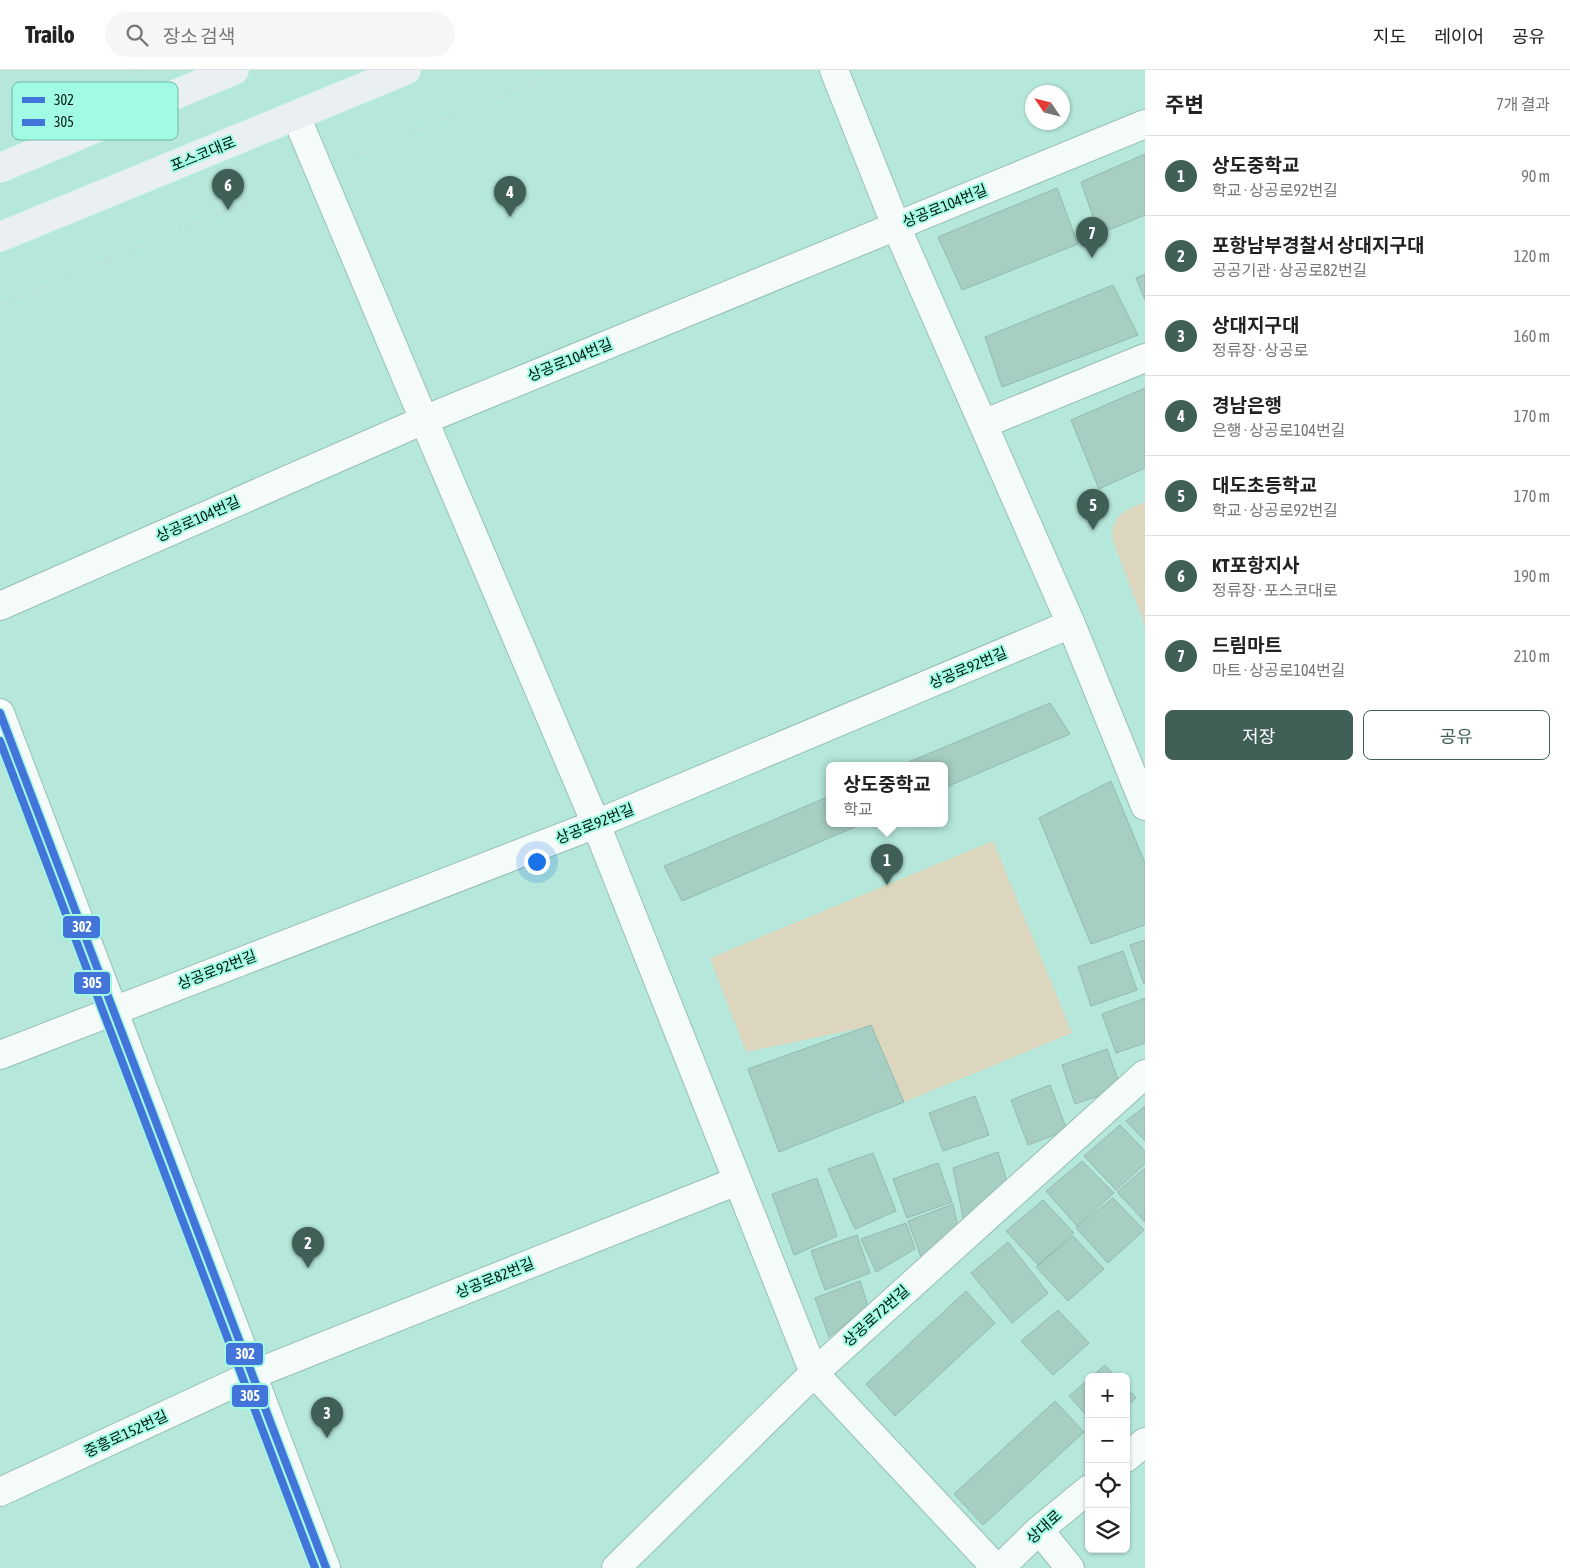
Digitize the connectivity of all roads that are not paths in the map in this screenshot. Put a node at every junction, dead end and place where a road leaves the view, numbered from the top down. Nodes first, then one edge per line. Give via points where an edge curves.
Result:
1 (234, 70) edge
2 (406, 70) edge
3 (834, 70) edge
4 (178, 93) edge
5 (296, 116) junction
6 (1145, 124) edge
7 (67, 140) edge
8 (0, 168) edge
9 (896, 226) junction
10 (0, 237) edge
11 (1145, 358) edge
12 (424, 420) junction
13 (983, 424) junction
14 (0, 606) edge
15 (1072, 624) junction
16 (0, 714) edge
17 (1145, 806) edge
18 (596, 824) junction
19 (113, 1010) junction
20 (0, 1055) edge
21 (1145, 1074) edge
22 (737, 1181) junction
23 (814, 1373) junction
24 (252, 1375) junction
25 (1145, 1442) edge
26 (1130, 1455) edge
27 (0, 1492) edge
28 (1085, 1492) edge
29 (1040, 1530) junction
30 (326, 1568) edge
31 (616, 1568) edge
32 (996, 1568) edge
33 (1000, 1568) edge
34 (1070, 1568) edge

1 - 4 main road
2 - 5 main road, 포스코대로
3 - 9 street
5 - 10 main road, 포스코대로
5 - 12 street
6 - 9 street, 상공로104번길
7 - 8 main road
9 - 12 street, 상공로104번길
9 - 13 street
11 - 13 street
12 - 14 street, 상공로104번길
12 - 18 street
13 - 15 street
15 - 17 street
15 - 18 street, 상공로92번길
16 - 19 street
18 - 19 street, 상공로92번길
18 - 22 street
19 - 20 street, 상공로92번길
19 - 24 street
21 - 23 street, 상공로72번길
22 - 23 street
22 - 24 street, 상공로82번길
23 - 31 street, 상공로72번길
23 - 32 street
24 - 27 street, 중흥로152번길
24 - 30 street
25 - 26 street
28 - 29 street, 상대로
29 - 33 street, 상대로
29 - 34 street

